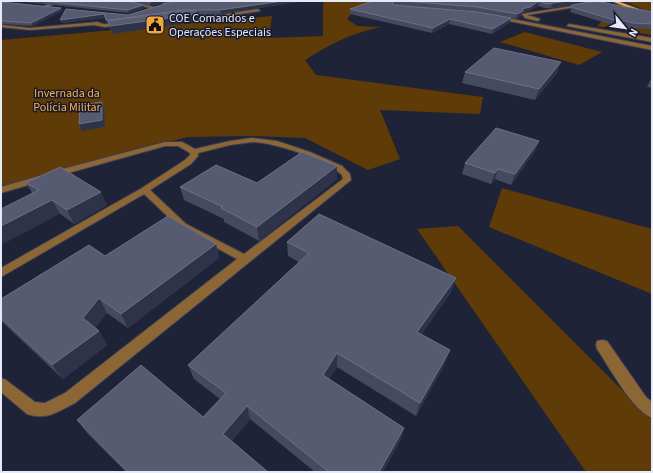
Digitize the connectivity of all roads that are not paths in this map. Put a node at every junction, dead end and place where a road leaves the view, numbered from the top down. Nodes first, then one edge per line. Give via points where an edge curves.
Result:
1 (60, 1) edge
2 (124, 1) edge
3 (157, 1) edge
4 (612, 1) edge
5 (36, 6) edge
6 (44, 7) junction
7 (58, 8) edge
8 (155, 8) junction
9 (258, 10) edge
10 (141, 12) edge
11 (488, 16) edge
12 (652, 16) edge
13 (177, 17) edge
14 (118, 19) edge
15 (93, 23) junction
16 (125, 24) edge
17 (1, 26) edge
18 (652, 40) edge
19 (652, 48) edge
20 (194, 152) junction
21 (1, 190) edge
22 (145, 190) junction
23 (245, 259) junction
24 (1, 273) edge
25 (602, 345) dead end
26 (1, 384) edge
27 (652, 411) edge

1 - 6 street
2 - 8 street
3 - 8 street via 171,3
4 - 12 main road
4 - 18 street via 524,14
5 - 6 street
6 - 7 street
8 - 10 street
9 - 13 street via 221,16
11 - 19 street
14 - 15 street
15 - 16 street via 111,26
15 - 17 street via 30,29
20 - 21 street via 179,144 164,144
20 - 22 street via 194,156 188,162
20 - 23 street via 251,140 267,141 281,144 339,168 346,174 347,180
22 - 23 street via 183,226
22 - 24 street
23 - 26 street via 70,398 46,410 32,409
25 - 27 street via 641,402

